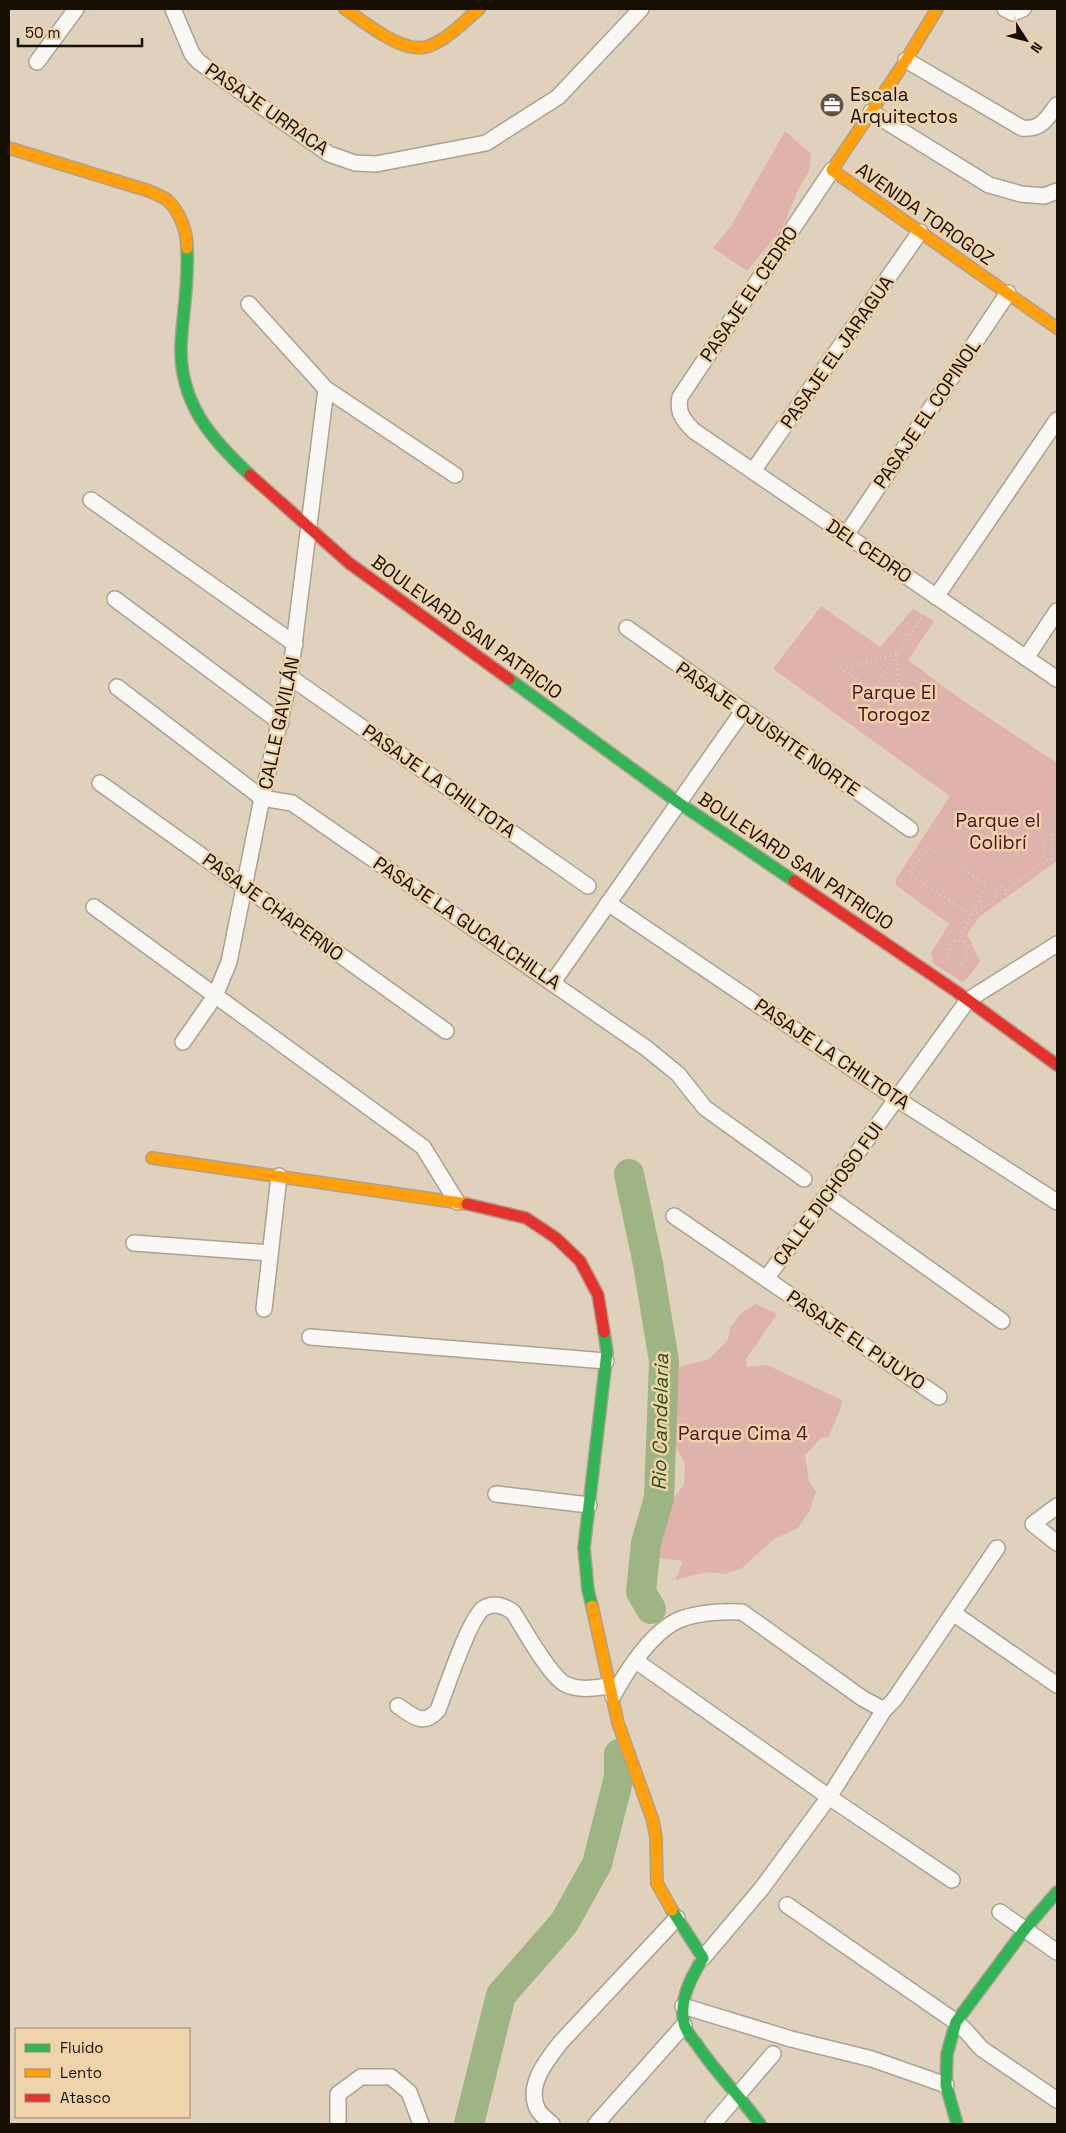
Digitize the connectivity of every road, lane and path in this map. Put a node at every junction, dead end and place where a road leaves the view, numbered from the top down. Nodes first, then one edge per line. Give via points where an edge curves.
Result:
1 (76, 9) edge
2 (173, 9) edge
3 (479, 9) edge
4 (641, 9) edge
5 (937, 9) edge
6 (1005, 9) edge
7 (1023, 9) edge
8 (350, 10) edge
9 (906, 60) junction
10 (37, 62) dead end
11 (1057, 105) edge
12 (871, 112) junction
13 (9, 148) edge
14 (832, 170) junction
15 (1057, 190) edge
16 (920, 232) junction
17 (1008, 293) junction
18 (249, 304) dead end
19 (1057, 328) edge
20 (326, 389) junction
21 (683, 420) joint
22 (1057, 420) edge
23 (753, 472) junction
24 (455, 475) dead end
25 (91, 500) dead end
26 (308, 529) junction
27 (846, 535) junction
28 (936, 597) junction
29 (115, 599) dead end
30 (1057, 611) edge
31 (627, 628) dead end
32 (295, 644) junction
33 (896, 654) junction
34 (1026, 658) junction
35 (290, 677) junction
36 (1057, 679) edge
37 (117, 687) dead end
38 (873, 689) junction
39 (743, 711) junction
40 (281, 723) junction
41 (100, 783) dead end
42 (262, 798) junction
43 (679, 803) junction
44 (910, 829) dead end
45 (1044, 862) junction
46 (244, 886) junction
47 (588, 886) dead end
48 (1006, 890) junction
49 (608, 903) junction
50 (992, 903) junction
51 (94, 907) dead end
52 (972, 916) junction
53 (961, 935) junction
54 (956, 941) junction
55 (965, 942) junction
56 (1057, 944) edge
57 (553, 982) junction
58 (215, 996) junction
59 (968, 1000) junction
60 (446, 1031) dead end
61 (183, 1042) joint
62 (9, 1050) edge
63 (1057, 1065) edge
64 (897, 1099) junction
65 (152, 1158) dead end
66 (279, 1176) junction
67 (804, 1179) dead end
68 (827, 1196) junction
69 (457, 1202) junction
70 (1057, 1202) edge
71 (674, 1216) dead end
72 (134, 1243) dead end
73 (270, 1253) junction
74 (766, 1279) junction
75 (264, 1309) dead end
76 (1002, 1321) dead end
77 (310, 1337) dead end
78 (606, 1361) junction
79 (939, 1397) dead end
80 (496, 1494) dead end
81 (588, 1506) junction
82 (1057, 1506) edge
83 (1057, 1542) edge
84 (997, 1548) dead end
85 (953, 1613) junction
86 (636, 1661) junction
87 (1057, 1685) edge
88 (612, 1691) junction
89 (889, 1705) junction
90 (398, 1706) dead end
91 (829, 1797) junction
92 (1057, 1814) edge
93 (952, 1880) joint
94 (1057, 1892) edge
95 (787, 1905) dead end
96 (1000, 1912) joint
97 (677, 1918) junction
98 (1025, 1929) junction
99 (1057, 1952) edge
100 (704, 1958) junction
101 (683, 2006) junction
102 (956, 2022) junction
103 (684, 2025) junction
104 (773, 2054) dead end
105 (946, 2085) junction
106 (738, 2096) junction
107 (1057, 2100) edge
108 (338, 2124) edge
109 (421, 2124) edge
110 (552, 2124) edge
111 (596, 2124) edge
112 (713, 2124) edge
113 (760, 2124) edge
114 (957, 2124) edge

1 - 10 street
2 - 4 street, PASAJE URRACA via 192,54 199,62 329,154 355,163 376,164 486,142 558,97
3 - 8 street via 424,48 406,47
5 - 9 street, AVENIDA TOROGOZ
6 - 7 street via 1013,13
9 - 11 street via 1022,128 1033,129 1043,123
9 - 12 street, AVENIDA TOROGOZ
12 - 14 street, AVENIDA TOROGOZ
12 - 15 street via 989,185 1021,194 1044,196
13 - 26 street, BOULEVARD SAN PATRICIO via 149,190 168,201 179,216 187,236 181,367 186,390 202,422 226,454
14 - 16 street, AVENIDA TOROGOZ
14 - 21 street, PASAJE EL CEDRO via 680,397 678,409
16 - 17 street, AVENIDA TOROGOZ
16 - 23 street, PASAJE EL JARAGUA
17 - 19 street, AVENIDA TOROGOZ
17 - 27 street, PASAJE EL COPINOL
18 - 20 street
20 - 24 street
20 - 26 street, CALLE GAVILÁN
21 - 23 street, DEL CEDRO
22 - 28 street
23 - 27 street, DEL CEDRO
25 - 32 street
26 - 32 street, CALLE GAVILÁN
26 - 43 street, BOULEVARD SAN PATRICIO via 349,563
27 - 28 street, DEL CEDRO
28 - 33 path
28 - 34 street, DEL CEDRO
29 - 40 street
30 - 34 street
31 - 39 street, PASAJE OJUSHTE NORTE
32 - 35 street, CALLE GAVILÁN
33 - 38 path
33 - 38 path via 902,707
33 - 38 path via 841,669
34 - 36 street, DEL CEDRO
35 - 40 street, CALLE GAVILÁN
35 - 47 street, PASAJE LA CHILTOTA
37 - 42 street, PASAJE LA GUCALCHILLA
39 - 43 street
39 - 44 street, PASAJE OJUSHTE NORTE
40 - 42 street, CALLE GAVILÁN
41 - 46 street, PASAJE CHAPERNO
42 - 46 street, CALLE GAVILÁN
42 - 57 street, PASAJE LA GUCALCHILLA via 292,803
43 - 49 street
43 - 59 street, BOULEVARD SAN PATRICIO
45 - 45 path via 1053,858 1052,834 1044,836
45 - 48 path
46 - 58 street, CALLE GAVILÁN via 230,962
46 - 60 street, PASAJE CHAPERNO
48 - 50 path via 1006,899
48 - 50 path via 1002,886 996,888
49 - 57 street
49 - 64 street, PASAJE LA CHILTOTA
50 - 52 path
51 - 58 street
52 - 52 path via 909,873 929,846 987,885
52 - 53 path
53 - 54 path
53 - 55 path
54 - 55 path
54 - 55 path via 947,952 947,958 954,963 961,963 967,958
56 - 59 street, CALLE DICHOSO FUI
57 - 67 street, PASAJE LA GUCALCHILLA via 646,1048 678,1074 705,1108
58 - 61 street, CALLE GAVILÁN
58 - 69 street via 423,1147
59 - 63 street, BOULEVARD SAN PATRICIO
59 - 64 street, CALLE DICHOSO FUI
61 - 62 path via 171,1061 149,1074 110,1075
64 - 68 street, CALLE DICHOSO FUI
64 - 70 street, PASAJE LA CHILTOTA
65 - 66 street
66 - 69 street
66 - 73 street
68 - 74 street, CALLE DICHOSO FUI
68 - 76 street
69 - 78 street via 526,1218 556,1238 580,1261 598,1295
71 - 74 street, PASAJE EL PIJUYO
72 - 73 street
73 - 75 street
74 - 79 street, PASAJE EL PIJUYO
77 - 78 street
78 - 81 street
80 - 81 street
81 - 88 street via 584,1548 588,1590
82 - 83 street via 1033,1524
84 - 85 street
85 - 87 street
85 - 89 street
86 - 88 street
86 - 89 street via 658,1634 681,1619 720,1611 742,1612 862,1698
86 - 91 street
88 - 90 street via 576,1688 564,1683 552,1672 513,1612 495,1605 483,1608 472,1624 438,1710 432,1717 425,1720 417,1718
88 - 97 street via 618,1723 653,1821 657,1883
89 - 91 street
89 - 92 path
91 - 93 street
91 - 100 street via 762,1888
93 - 96 path
94 - 98 street
95 - 102 street
96 - 98 street
97 - 100 street
97 - 110 street via 546,2061 533,2096 538,2110
98 - 99 street
98 - 102 street
100 - 101 street via 693,1973
101 - 103 street
101 - 105 street via 791,2039 872,2059
102 - 105 street via 947,2054
102 - 107 street via 982,2049
103 - 106 street via 705,2057
103 - 111 street
104 - 106 street
105 - 114 street
106 - 112 street
106 - 113 street
108 - 109 street via 338,2094 361,2077 392,2077 409,2092

